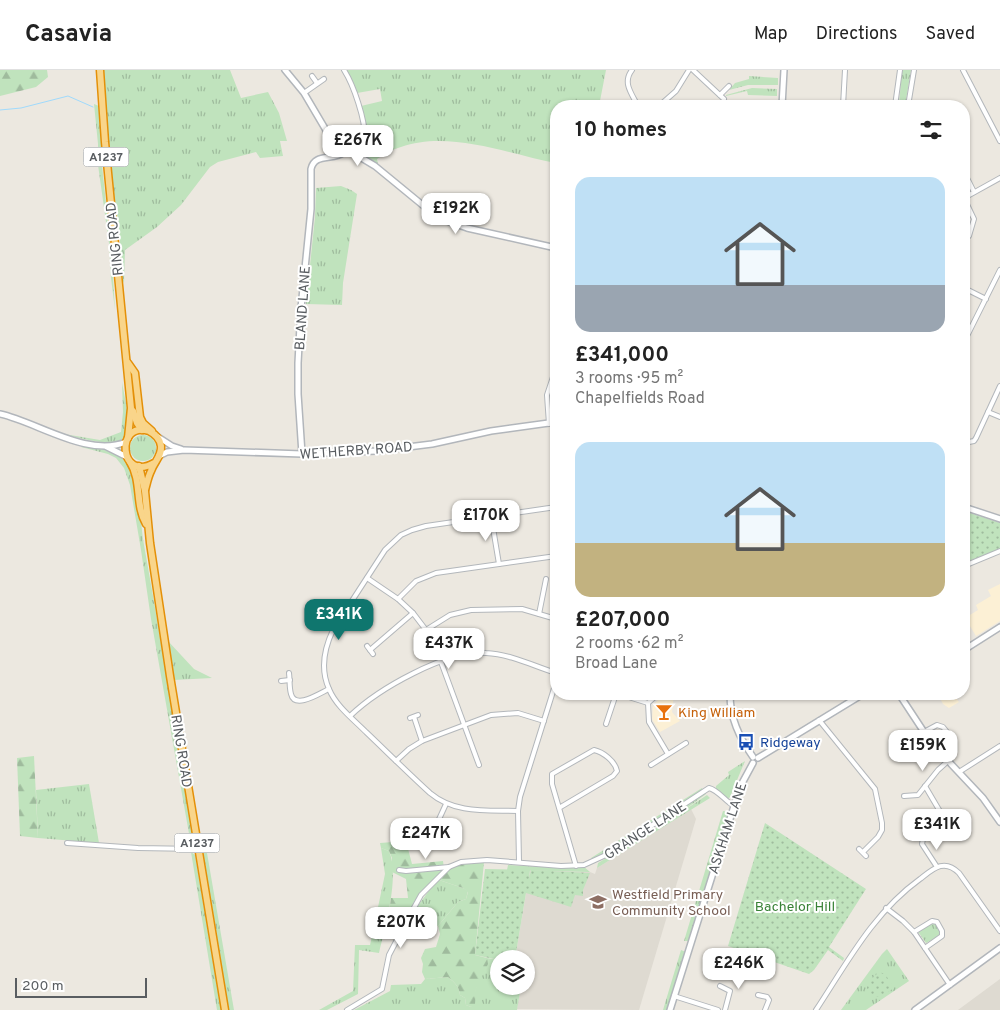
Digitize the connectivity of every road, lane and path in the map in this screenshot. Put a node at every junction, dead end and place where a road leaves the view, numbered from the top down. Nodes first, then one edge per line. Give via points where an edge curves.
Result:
1 (100, 70) edge
2 (285, 70) edge
3 (344, 70) edge
4 (632, 70) edge
5 (691, 70) edge
6 (784, 70) edge
7 (845, 70) edge
8 (900, 70) edge
9 (914, 70) edge
10 (962, 70) edge
11 (312, 76) dead end
12 (324, 79) dead end
13 (317, 83) junction
14 (729, 86) dead end
15 (304, 93) junction
16 (720, 95) junction
17 (724, 99) dead end
18 (635, 100) edge
19 (667, 100) edge
20 (782, 100) edge
21 (843, 100) edge
22 (896, 100) edge
23 (909, 100) edge
24 (1000, 141) edge
25 (347, 149) junction
26 (360, 156) junction
27 (1000, 178) edge
28 (970, 184) edge
29 (974, 192) junction
30 (970, 194) edge
31 (970, 211) edge
32 (970, 233) edge
33 (550, 247) edge
34 (1000, 270) edge
35 (970, 291) edge
36 (986, 299) junction
37 (970, 330) edge
38 (128, 362) junction
39 (550, 386) edge
40 (1000, 386) edge
41 (131, 408) junction
42 (988, 412) junction
43 (0, 414) edge
44 (1000, 417) edge
45 (549, 424) joint
46 (142, 430) junction
47 (158, 437) junction
48 (127, 440) junction
49 (970, 441) edge
50 (104, 446) junction
51 (184, 450) junction
52 (302, 454) junction
53 (126, 456) junction
54 (159, 456) junction
55 (154, 463) junction
56 (139, 466) junction
57 (145, 491) junction
58 (550, 508) edge
59 (970, 509) edge
60 (491, 516) junction
61 (1000, 519) edge
62 (148, 527) junction
63 (1000, 551) edge
64 (550, 557) edge
65 (499, 564) junction
66 (970, 564) edge
67 (367, 578) junction
68 (546, 579) dead end
69 (398, 598) junction
70 (412, 613) junction
71 (539, 614) junction
72 (550, 617) edge
73 (1000, 627) edge
74 (426, 630) junction
75 (970, 646) edge
76 (370, 650) dead end
77 (441, 662) junction
78 (550, 671) edge
79 (289, 673) dead end
80 (290, 680) junction
81 (281, 681) dead end
82 (329, 689) junction
83 (550, 700) edge
84 (616, 700) edge
85 (638, 700) edge
86 (651, 700) edge
87 (731, 700) edge
88 (854, 700) edge
89 (904, 700) edge
90 (648, 703) junction
91 (350, 716) junction
92 (414, 717) dead end
93 (819, 720) junction
94 (544, 721) junction
95 (606, 724) dead end
96 (464, 725) junction
97 (924, 732) junction
98 (947, 732) dead end
99 (422, 740) junction
100 (686, 743) dead end
101 (1000, 746) edge
102 (668, 754) junction
103 (755, 759) junction
104 (396, 761) junction
105 (948, 761) junction
106 (651, 764) dead end
107 (479, 765) dead end
108 (959, 772) junction
109 (925, 786) junction
110 (904, 796) dead end
111 (446, 804) junction
112 (734, 806) junction
113 (559, 808) junction
114 (518, 811) junction
115 (1000, 822) edge
116 (948, 825) dead end
117 (928, 834) dead end
118 (67, 843) dead end
119 (433, 845) dead end
120 (198, 849) junction
121 (862, 852) dead end
122 (519, 862) junction
123 (576, 866) junction
124 (449, 867) junction
125 (937, 867) junction
126 (399, 870) dead end
127 (886, 908) junction
128 (1000, 931) edge
129 (914, 932) junction
130 (925, 948) junction
131 (1000, 948) edge
132 (950, 985) junction
133 (720, 986) dead end
134 (758, 995) dead end
135 (674, 996) junction
136 (224, 1010) edge
137 (347, 1010) edge
138 (670, 1010) edge
139 (718, 1010) edge
140 (725, 1010) edge
141 (766, 1010) edge
142 (816, 1010) edge
143 (916, 1010) edge

1 - 38 highway, RING ROAD / A1237
2 - 15 street
3 - 26 street via 357,102 365,135
4 - 18 street via 628,85
5 - 16 street
5 - 19 street
6 - 20 street
7 - 21 street
8 - 22 street
9 - 23 street
10 - 24 street
11 - 13 street
12 - 13 street
13 - 15 street
14 - 16 street
15 - 25 street via 326,132
16 - 17 street
25 - 26 street
25 - 52 street, BLAND LANE via 339,156 320,158 311,169 311,209 298,363
26 - 33 street via 431,212 451,223
27 - 29 street
28 - 29 street
29 - 30 street
31 - 32 street via 974,219
34 - 36 street
35 - 36 street
36 - 37 street
38 - 41 highway, RING ROAD / A1237
38 - 47 highway via 135,373 140,416
39 - 45 street via 547,395
40 - 42 street
41 - 46 highway, RING ROAD / A1237
41 - 48 highway, RING ROAD / A1237
42 - 44 street
42 - 49 street via 974,441
43 - 50 street via 86,444
45 - 52 street, WETHERBY ROAD via 491,430 398,449
46 - 47 highway
46 - 48 highway via 134,432
47 - 51 street, WETHERBY ROAD
47 - 54 highway
48 - 50 street
48 - 53 highway
50 - 53 street
51 - 52 street, WETHERBY ROAD
51 - 54 street, WETHERBY ROAD
53 - 56 highway
53 - 62 highway via 135,473 141,515
54 - 55 highway
55 - 56 highway
55 - 57 highway, RING ROAD / A1237
56 - 57 highway, RING ROAD / A1237
57 - 62 highway, RING ROAD / A1237
58 - 60 street
59 - 61 street
60 - 65 street
60 - 67 street via 406,532 385,550
62 - 120 highway, RING ROAD / A1237
63 - 66 street
64 - 65 street
65 - 69 street via 428,576 410,586
67 - 69 street
67 - 82 street via 328,642 324,670
68 - 71 street
69 - 70 street
70 - 74 street
70 - 76 street
71 - 72 street
71 - 74 street via 515,608 465,610
73 - 75 street
74 - 77 street
77 - 78 street via 468,654 493,654
77 - 91 street via 387,688
77 - 96 street
79 - 80 street
80 - 81 street
80 - 82 street via 290,694 297,701
82 - 91 street
83 - 94 street
84 - 95 street
85 - 90 street
86 - 90 street
87 - 103 street via 734,723
88 - 93 street, ASKHAM LANE
89 - 97 street
90 - 102 street via 649,722
91 - 104 street
92 - 99 street
93 - 103 street, ASKHAM LANE
93 - 121 street via 875,789 882,830
94 - 96 street via 523,714 509,714 491,715
94 - 114 street via 521,790
96 - 99 street
96 - 107 street
97 - 98 street via 937,725
97 - 105 street
99 - 104 street
100 - 102 street
101 - 108 street
102 - 106 street
103 - 112 street, ASKHAM LANE via 742,781
104 - 111 street
105 - 108 street
105 - 109 street
108 - 115 street
109 - 110 street via 918,794
109 - 116 street
111 - 114 street via 465,809
111 - 119 street via 425,842
112 - 123 street, GRANGE LANE via 709,788 608,854
112 - 135 street, ASKHAM LANE
113 - 113 street via 551,780 555,771 594,750 614,764 616,771 613,776
113 - 123 street
114 - 122 street
117 - 125 street via 922,839 922,844
118 - 120 street
120 - 136 highway, RING ROAD / A1237
122 - 123 street, GRANGE LANE
122 - 124 street, GRANGE LANE via 487,860 461,862
124 - 126 street, GRANGE LANE
124 - 137 street via 421,895 410,915 389,955 382,990
125 - 127 street
125 - 128 street via 951,867 959,873
127 - 129 street
127 - 142 street
129 - 130 street
129 - 130 street via 932,921 937,922 942,936
130 - 132 street
131 - 132 street
132 - 143 street
133 - 140 street via 730,991
134 - 141 street via 767,997
135 - 138 street, ASKHAM LANE
135 - 139 street

